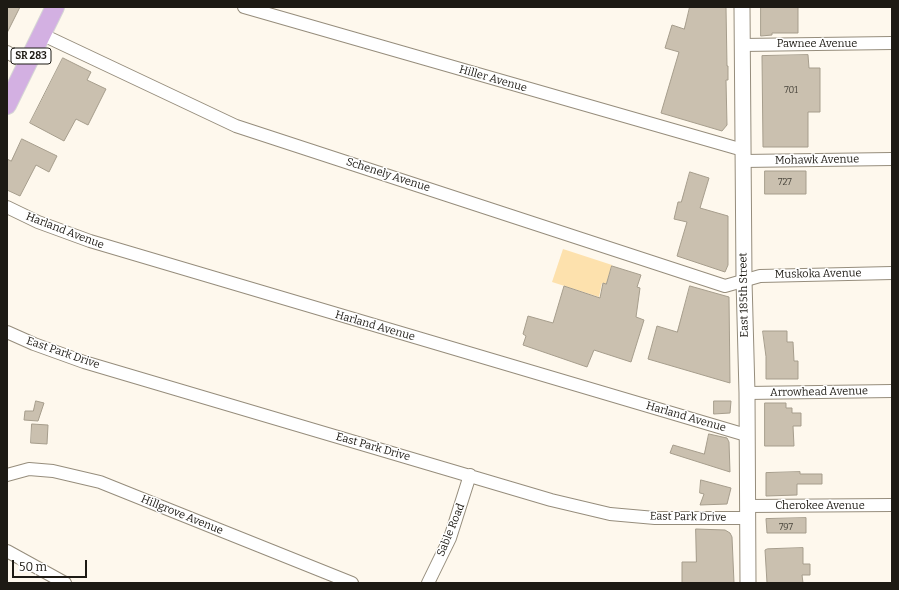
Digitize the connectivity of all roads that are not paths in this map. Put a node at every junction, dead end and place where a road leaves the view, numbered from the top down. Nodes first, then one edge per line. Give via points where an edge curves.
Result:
1 (55, 7) edge
2 (244, 7) edge
3 (742, 7) edge
4 (41, 34) junction
5 (892, 43) edge
6 (742, 45) junction
7 (7, 52) edge
8 (27, 64) junction
9 (7, 106) edge
10 (743, 156) junction
11 (892, 159) edge
12 (7, 207) edge
13 (892, 273) edge
14 (744, 280) junction
15 (7, 332) edge
16 (892, 391) edge
17 (747, 393) junction
18 (746, 435) junction
19 (7, 475) edge
20 (470, 475) junction
21 (892, 505) edge
22 (748, 512) junction
23 (7, 551) edge
24 (65, 583) edge
25 (352, 583) edge
26 (428, 583) edge
27 (748, 583) edge

1 - 4 main road, SR 283
2 - 10 street, Hiller Avenue
3 - 6 street, East 185th Street
4 - 8 main road, SR 283
4 - 14 street, Schenely Avenue via 236,126 725,286
5 - 6 street, Pawnee Avenue
6 - 10 street, East 185th Street
7 - 8 street
8 - 9 main road, SR 283
10 - 11 street, Mohawk Avenue
10 - 14 street, East 185th Street
12 - 18 street, Harland Avenue via 90,242
13 - 14 street, Muskoka Avenue via 760,276
14 - 17 street, East 185th Street
15 - 20 street, East Park Drive via 84,362
16 - 17 street, Arrowhead Avenue
17 - 18 street, East 185th Street
18 - 22 street, East 185th Street
19 - 25 street, Hillgrove Avenue via 29,469 53,471 100,482
20 - 22 street, East Park Drive via 551,500 610,514 655,518
20 - 26 street, Sable Road via 450,538
21 - 22 street, Cherokee Avenue
22 - 27 street, East 185th Street
23 - 24 street

